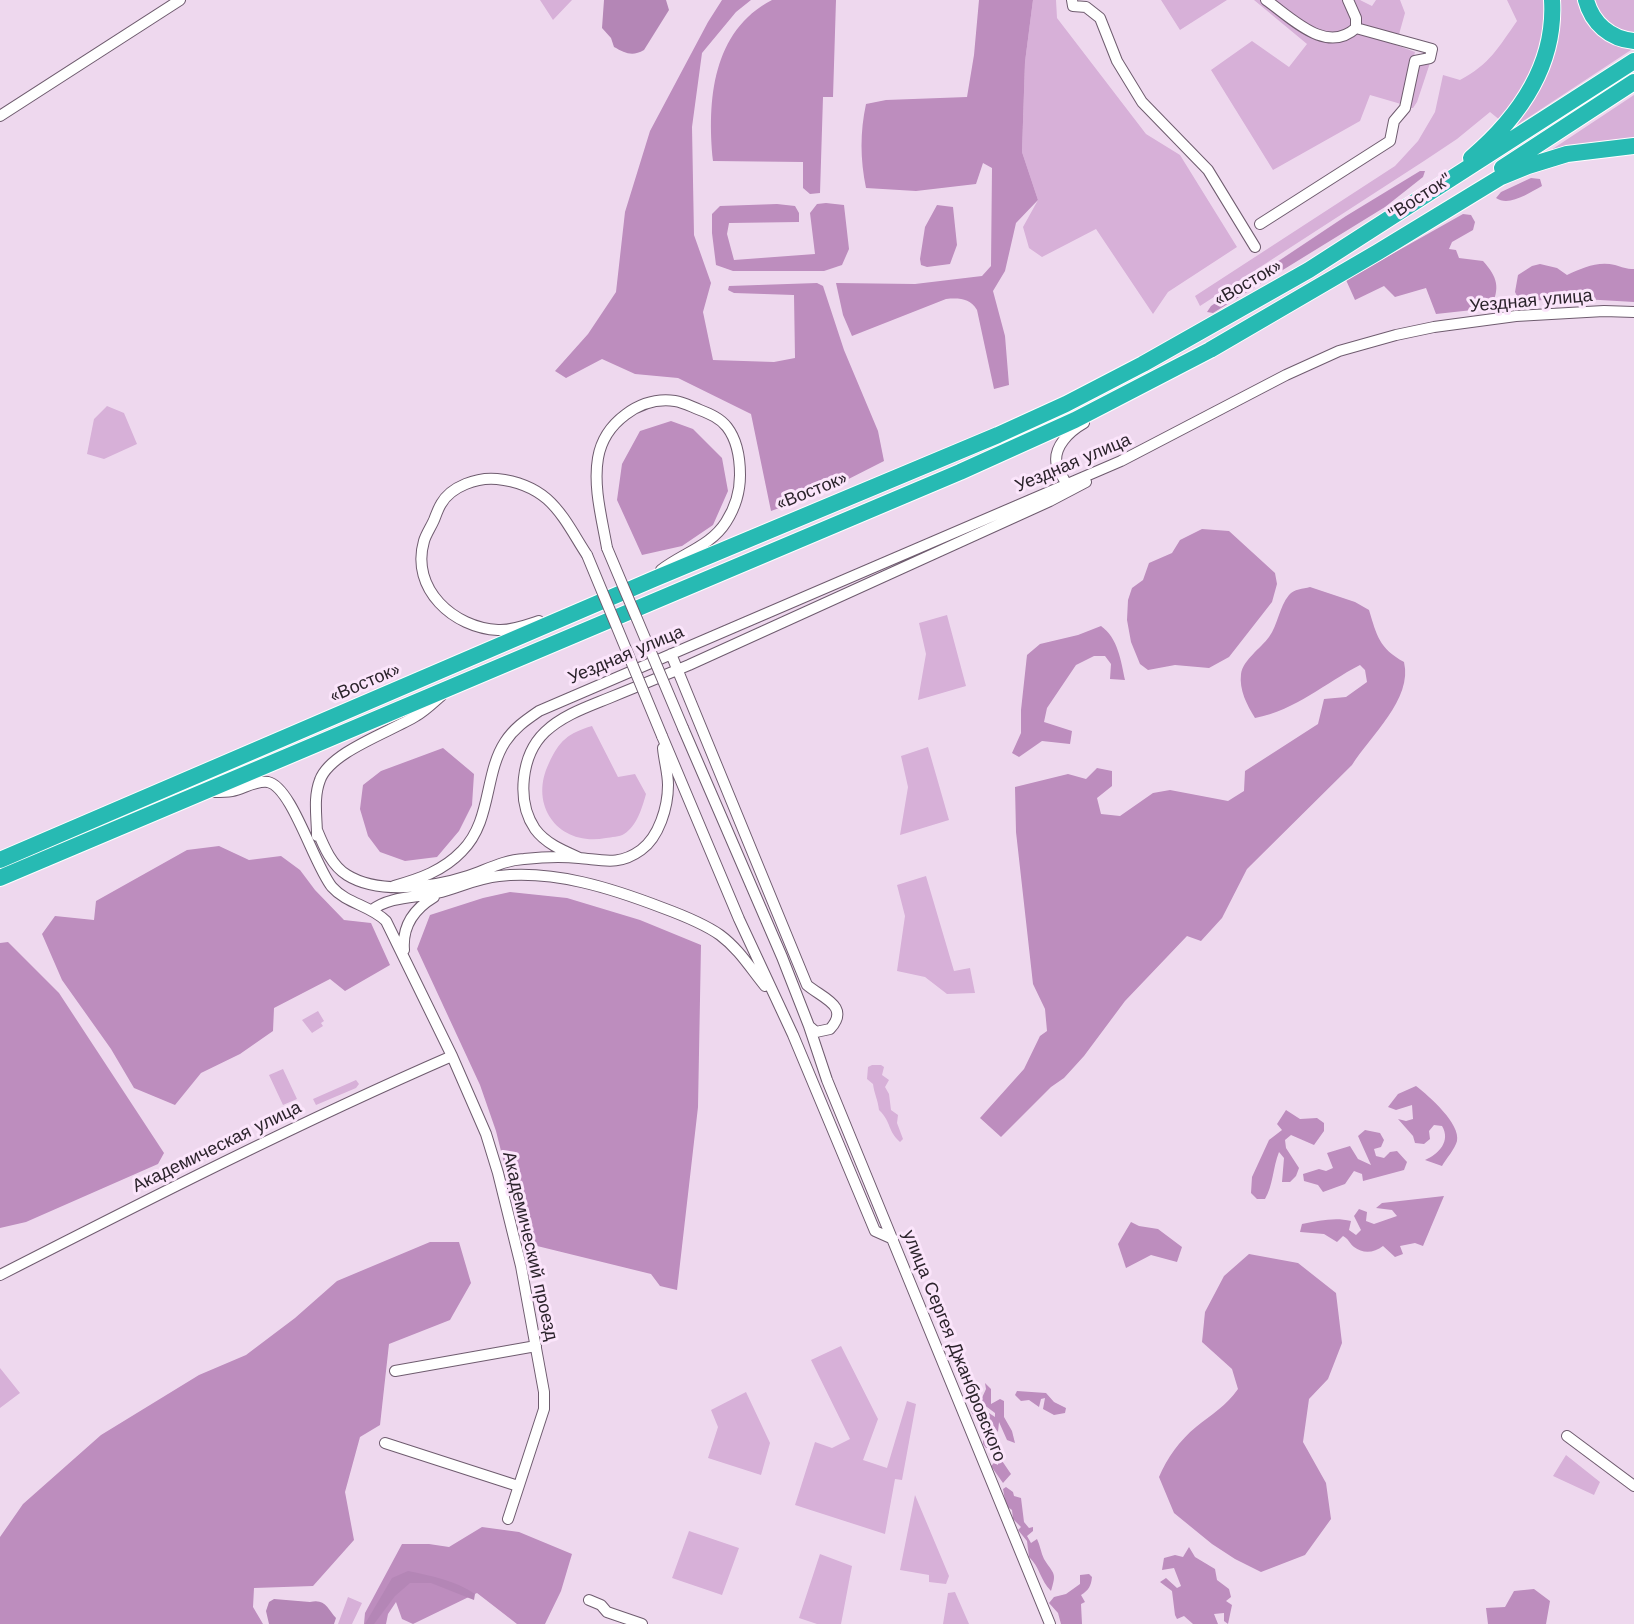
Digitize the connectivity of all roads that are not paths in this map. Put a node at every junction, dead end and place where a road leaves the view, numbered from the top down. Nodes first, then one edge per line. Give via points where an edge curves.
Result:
1 (180, 0) edge
2 (1072, 0) edge
3 (1266, 0) edge
4 (1348, 0) edge
5 (1552, 0) edge
6 (1586, 0) edge
7 (1356, 28) junction
8 (1634, 41) edge
9 (1634, 61) edge
10 (1634, 82) edge
11 (0, 116) edge
12 (1634, 146) edge
13 (1260, 224) dead end
14 (1255, 247) dead end
15 (1309, 270) junction
16 (1317, 286) junction
17 (1634, 312) edge
18 (1136, 389) junction
19 (1068, 487) junction
20 (654, 579) junction
21 (572, 614) junction
22 (671, 654) junction
23 (678, 669) junction
24 (450, 688) junction
25 (662, 736) junction
26 (198, 794) junction
27 (317, 830) junction
28 (580, 858) junction
29 (0, 860) edge
30 (320, 869) junction
31 (469, 875) junction
32 (0, 878) edge
33 (394, 886) junction
34 (442, 892) junction
35 (372, 910) junction
36 (404, 956) junction
37 (777, 1000) junction
38 (809, 1026) junction
39 (823, 1032) junction
40 (452, 1056) junction
41 (819, 1056) junction
42 (892, 1239) junction
43 (0, 1275) edge
44 (536, 1346) junction
45 (395, 1371) dead end
46 (1567, 1436) dead end
47 (385, 1443) dead end
48 (518, 1486) junction
49 (1634, 1486) edge
50 (508, 1519) dead end
51 (589, 1600) dead end
52 (642, 1624) edge
53 (1050, 1624) edge

1 - 11 street
2 - 14 street via 1073,6 1086,8 1100,18 1117,60 1142,102 1208,170
3 - 7 street via 1314,35 1335,38 1347,36
4 - 7 street
5 - 15 highway via 1552,26 1544,62 1534,84 1503,126 1465,163
6 - 8 highway via 1605,30
7 - 13 street via 1432,49 1430,58 1415,61 1405,108 1394,121 1390,141
9 - 15 highway
10 - 16 highway, "Восток"
12 - 16 highway via 1567,154 1514,171
15 - 20 highway, «Восток» via 1143,364 1034,420
16 - 18 highway, «Восток»
17 - 19 street, Уездная улица via 1516,316 1434,327 1339,351
18 - 19 street via 1067,435 1058,451 1057,465
18 - 24 highway, «Восток» via 960,472
19 - 22 street, Уездная улица
19 - 23 street, Уездная улица via 1050,501
20 - 21 highway, «Восток»
20 - 38 street, улица Сергея Джанбровского, bridge via 662,569 717,534 737,496 740,465 727,427 715,417 678,401 639,406 616,423 601,446 597,474 607,548
21 - 25 street, bridge via 500,630 475,625 441,606 424,579 422,560 424,542 442,502 469,483 489,478 512,480 548,500 587,555
21 - 29 highway, «Восток»
22 - 23 street
22 - 33 street, Уездная улица via 539,711 518,726 504,743 487,805 463,851 429,875
23 - 28 street, Уездная улица via 576,712 554,724 534,746 524,777 527,812 535,829 549,843
23 - 39 street via 807,985 831,1001 838,1012 835,1024
24 - 26 highway, «Восток»
24 - 27 street via 418,715 329,765 316,796
25 - 28 street via 667,800 653,837 641,850 623,860 604,863
25 - 37 street
26 - 30 street via 232,791 260,782 273,784 293,810
26 - 32 highway, «Восток»
27 - 30 street
27 - 33 street via 335,865 346,875 380,887
28 - 31 street via 522,859
30 - 35 street via 344,898
31 - 33 street
31 - 34 street
34 - 35 street via 381,903
34 - 36 street via 413,914 403,937
34 - 37 street via 474,880 528,875 579,881 638,898 720,935
35 - 36 street, Академический проезд via 391,928
36 - 40 street, Академический проезд
37 - 42 street via 875,1231
38 - 39 street
38 - 41 street, улица Сергея Джанбровского
39 - 41 street
40 - 43 street, Академическая улица via 316,1117
40 - 44 street, Академический проезд via 486,1134 498,1173
41 - 42 street, улица Сергея Джанбровского
42 - 53 street, улица Сергея Джанбровского
44 - 45 street
44 - 48 street, Академический проезд via 544,1408
46 - 49 street
47 - 48 street
48 - 50 street, Академический проезд
51 - 52 street via 607,1612

